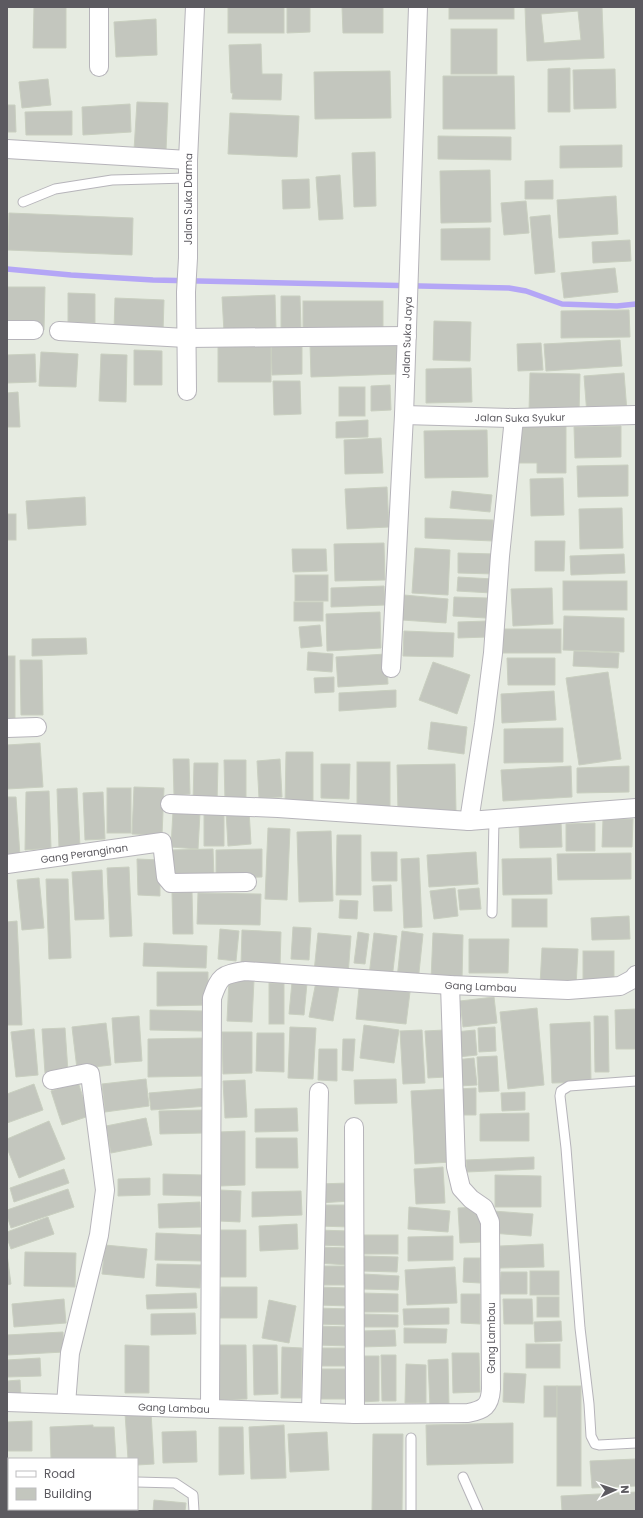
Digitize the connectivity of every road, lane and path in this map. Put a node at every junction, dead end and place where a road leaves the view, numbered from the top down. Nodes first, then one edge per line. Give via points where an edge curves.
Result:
1 (99, 7) edge
2 (195, 7) edge
3 (418, 7) edge
4 (99, 68) dead end
5 (7, 149) edge
6 (188, 169) junction
7 (23, 202) dead end
8 (7, 330) edge
9 (34, 330) dead end
10 (59, 331) dead end
11 (406, 336) junction
12 (186, 338) junction
13 (187, 391) dead end
14 (404, 415) junction
15 (636, 415) edge
16 (514, 418) junction
17 (391, 668) dead end
18 (37, 727) dead end
19 (7, 728) edge
20 (170, 804) dead end
21 (636, 808) edge
22 (494, 820) junction
23 (469, 821) junction
24 (7, 864) edge
25 (247, 882) dead end
26 (492, 913) dead end
27 (634, 977) edge
28 (450, 985) junction
29 (52, 1080) dead end
30 (636, 1082) edge
31 (318, 1092) dead end
32 (354, 1127) dead end
33 (7, 1402) edge
34 (66, 1404) junction
35 (210, 1409) junction
36 (311, 1412) junction
37 (355, 1414) junction
38 (411, 1438) dead end
39 (636, 1443) edge
40 (463, 1477) dead end
41 (138, 1482) edge
42 (194, 1511) edge
43 (411, 1511) edge
44 (478, 1511) edge

1 - 4 street
2 - 6 street, Jalan Suka Darma
3 - 11 street, Jalan Suka Jaya
5 - 6 street
6 - 7 lane via 55,189
6 - 12 street, Jalan Suka Darma
8 - 9 street
10 - 12 street
11 - 12 street
11 - 14 street, Jalan Suka Jaya
12 - 13 street, Jalan Suka Darma
14 - 16 street, Jalan Suka Syukur
14 - 17 street, Jalan Suka Jaya
15 - 16 street, Jalan Suka Syukur
16 - 23 street via 493,653
18 - 19 street
20 - 23 street via 278,808
21 - 22 street
22 - 23 street
22 - 26 lane
24 - 25 street, Gang Peranginan via 162,842 166,877 170,883
27 - 28 street, Gang Lambau via 620,986 568,990
28 - 35 street via 245,971 227,974 218,981 212,998
28 - 37 street, Gang Lambau via 456,1167 461,1188 484,1208 490,1222 490,1400 480,1411 468,1413
29 - 34 street via 90,1074 105,1190 99,1235 70,1354
30 - 39 lane via 569,1086 561,1091 560,1096 591,1436 595,1444 599,1445
31 - 36 street
32 - 37 street
33 - 34 street, Gang Lambau
34 - 35 street, Gang Lambau
35 - 36 street, Gang Lambau
36 - 37 street, Gang Lambau
38 - 43 lane
40 - 44 lane
41 - 42 lane via 175,1484 193,1495

